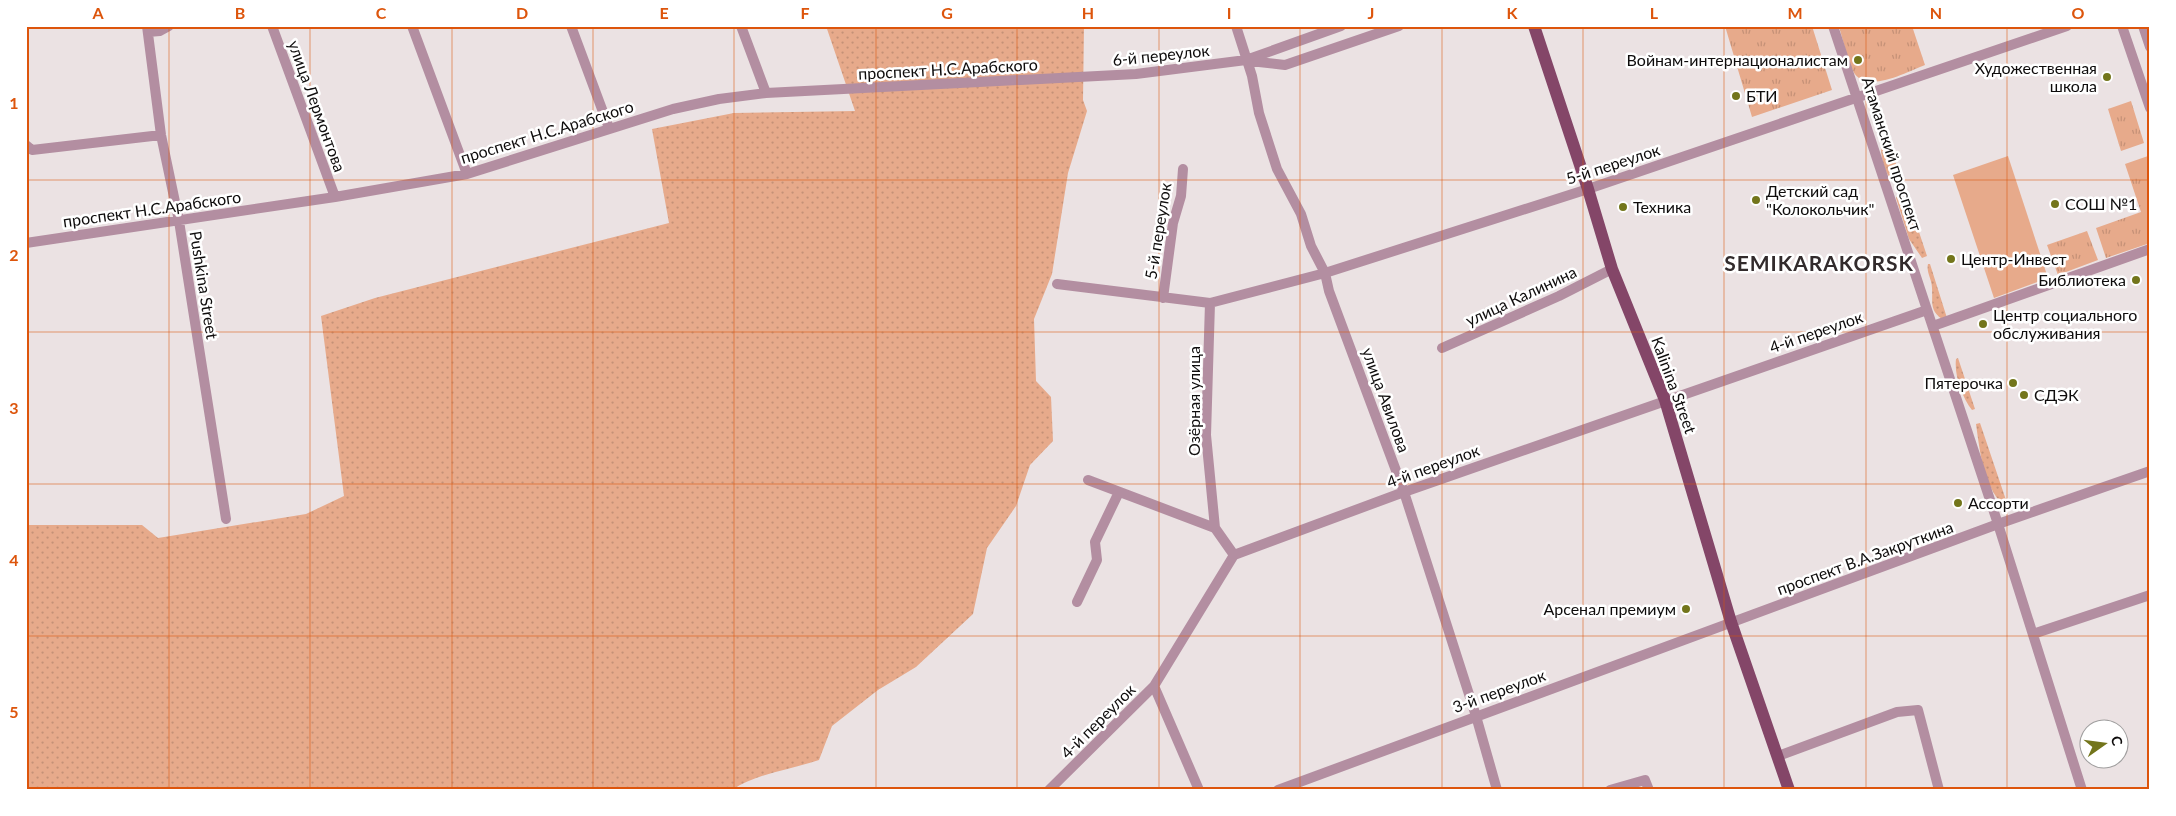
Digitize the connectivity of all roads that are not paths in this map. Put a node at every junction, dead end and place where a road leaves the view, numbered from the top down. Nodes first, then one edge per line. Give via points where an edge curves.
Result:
1 (169, 26) edge
2 (272, 26) edge
3 (412, 26) edge
4 (571, 26) edge
5 (741, 26) edge
6 (1236, 26) edge
7 (1341, 26) edge
8 (1399, 26) edge
9 (1534, 26) edge
10 (1833, 26) edge
11 (2066, 26) edge
12 (2122, 26) edge
13 (2143, 26) edge
14 (147, 29) edge
15 (2150, 47) edge
16 (1246, 60) junction
17 (1078, 78) joint
18 (766, 93) junction
19 (1857, 98) junction
20 (2150, 108) edge
21 (609, 128) junction
22 (161, 135) junction
23 (26, 145) edge
24 (1183, 169) dead end
25 (467, 174) junction
26 (1588, 189) junction
27 (335, 197) junction
28 (179, 221) junction
29 (26, 242) edge
30 (2150, 249) edge
31 (1612, 269) junction
32 (1325, 273) junction
33 (1057, 284) dead end
34 (1163, 298) junction
35 (1210, 304) junction
36 (1927, 310) junction
37 (1933, 326) junction
38 (1442, 348) dead end
39 (1665, 400) junction
40 (2150, 471) edge
41 (1088, 480) dead end
42 (1119, 492) junction
43 (1404, 492) junction
44 (226, 519) dead end
45 (1998, 524) junction
46 (1215, 528) junction
47 (1234, 555) junction
48 (2150, 595) edge
49 (1077, 602) dead end
50 (1731, 622) junction
51 (2033, 634) junction
52 (1154, 686) junction
53 (1476, 716) junction
54 (1778, 756) junction
55 (1050, 790) edge
56 (1199, 790) edge
57 (1278, 790) edge
58 (1497, 790) edge
59 (1610, 790) edge
60 (1649, 790) edge
61 (1789, 790) edge
62 (1939, 790) edge
63 (2082, 790) edge

1 - 14 street via 160,31
2 - 27 street, улица Лермонтова
3 - 25 street
4 - 21 street
5 - 18 street
6 - 16 street, улица Авилова
7 - 16 street
8 - 16 street via 1285,65
9 - 26 main road, Kalinina Street
10 - 19 street, Атаманский проспект
11 - 19 street, 5-й переулок
12 - 20 street
13 - 15 street
14 - 22 street, Pushkina Street
16 - 17 street, 6-й переулок
16 - 32 street, улица Авилова via 1277,169 1301,214 1311,246
17 - 18 street, проспект Н.С.Арабского
18 - 21 street, проспект Н.С.Арабского via 719,99
19 - 26 street, 5-й переулок
19 - 36 street, Атаманский проспект
21 - 25 street, проспект Н.С.Арабского
22 - 23 street via 32,150
22 - 28 street, Pushkina Street
24 - 34 street, 5-й переулок
25 - 27 street, проспект Н.С.Арабского
26 - 31 main road, Kalinina Street
26 - 32 street, 5-й переулок
27 - 28 street, проспект Н.С.Арабского
28 - 29 street, проспект Н.С.Арабского
28 - 44 street, Pushkina Street
30 - 37 street
31 - 38 street, улица Калинина
31 - 39 main road, Kalinina Street
32 - 35 street, 5-й переулок
32 - 43 street, улица Авилова
33 - 34 street, 5-й переулок
34 - 35 street, 5-й переулок
35 - 46 street, Озёрная улица via 1206,435
36 - 37 street, Атаманский проспект
36 - 39 street, 4-й переулок
37 - 45 street, Атаманский проспект
39 - 43 street, 4-й переулок
39 - 50 main road, Kalinina Street
40 - 45 street, проспект В.А.Закруткина
41 - 42 street
42 - 46 street
42 - 49 street via 1095,542 1097,560
43 - 47 street, 4-й переулок
43 - 53 street, улица Авилова
45 - 50 street, проспект В.А.Закруткина
45 - 51 street, Атаманский проспект
46 - 47 street
47 - 52 street, 4-й переулок
48 - 51 street
50 - 53 street, 3-й переулок
50 - 54 main road, Kalinina Street
51 - 63 street, Атаманский проспект
52 - 55 street, 4-й переулок
52 - 56 street
53 - 57 street, 3-й переулок
53 - 58 street, улица Авилова
54 - 61 main road, Kalinina Street
54 - 62 street via 1897,712 1918,710
59 - 60 street via 1645,780

